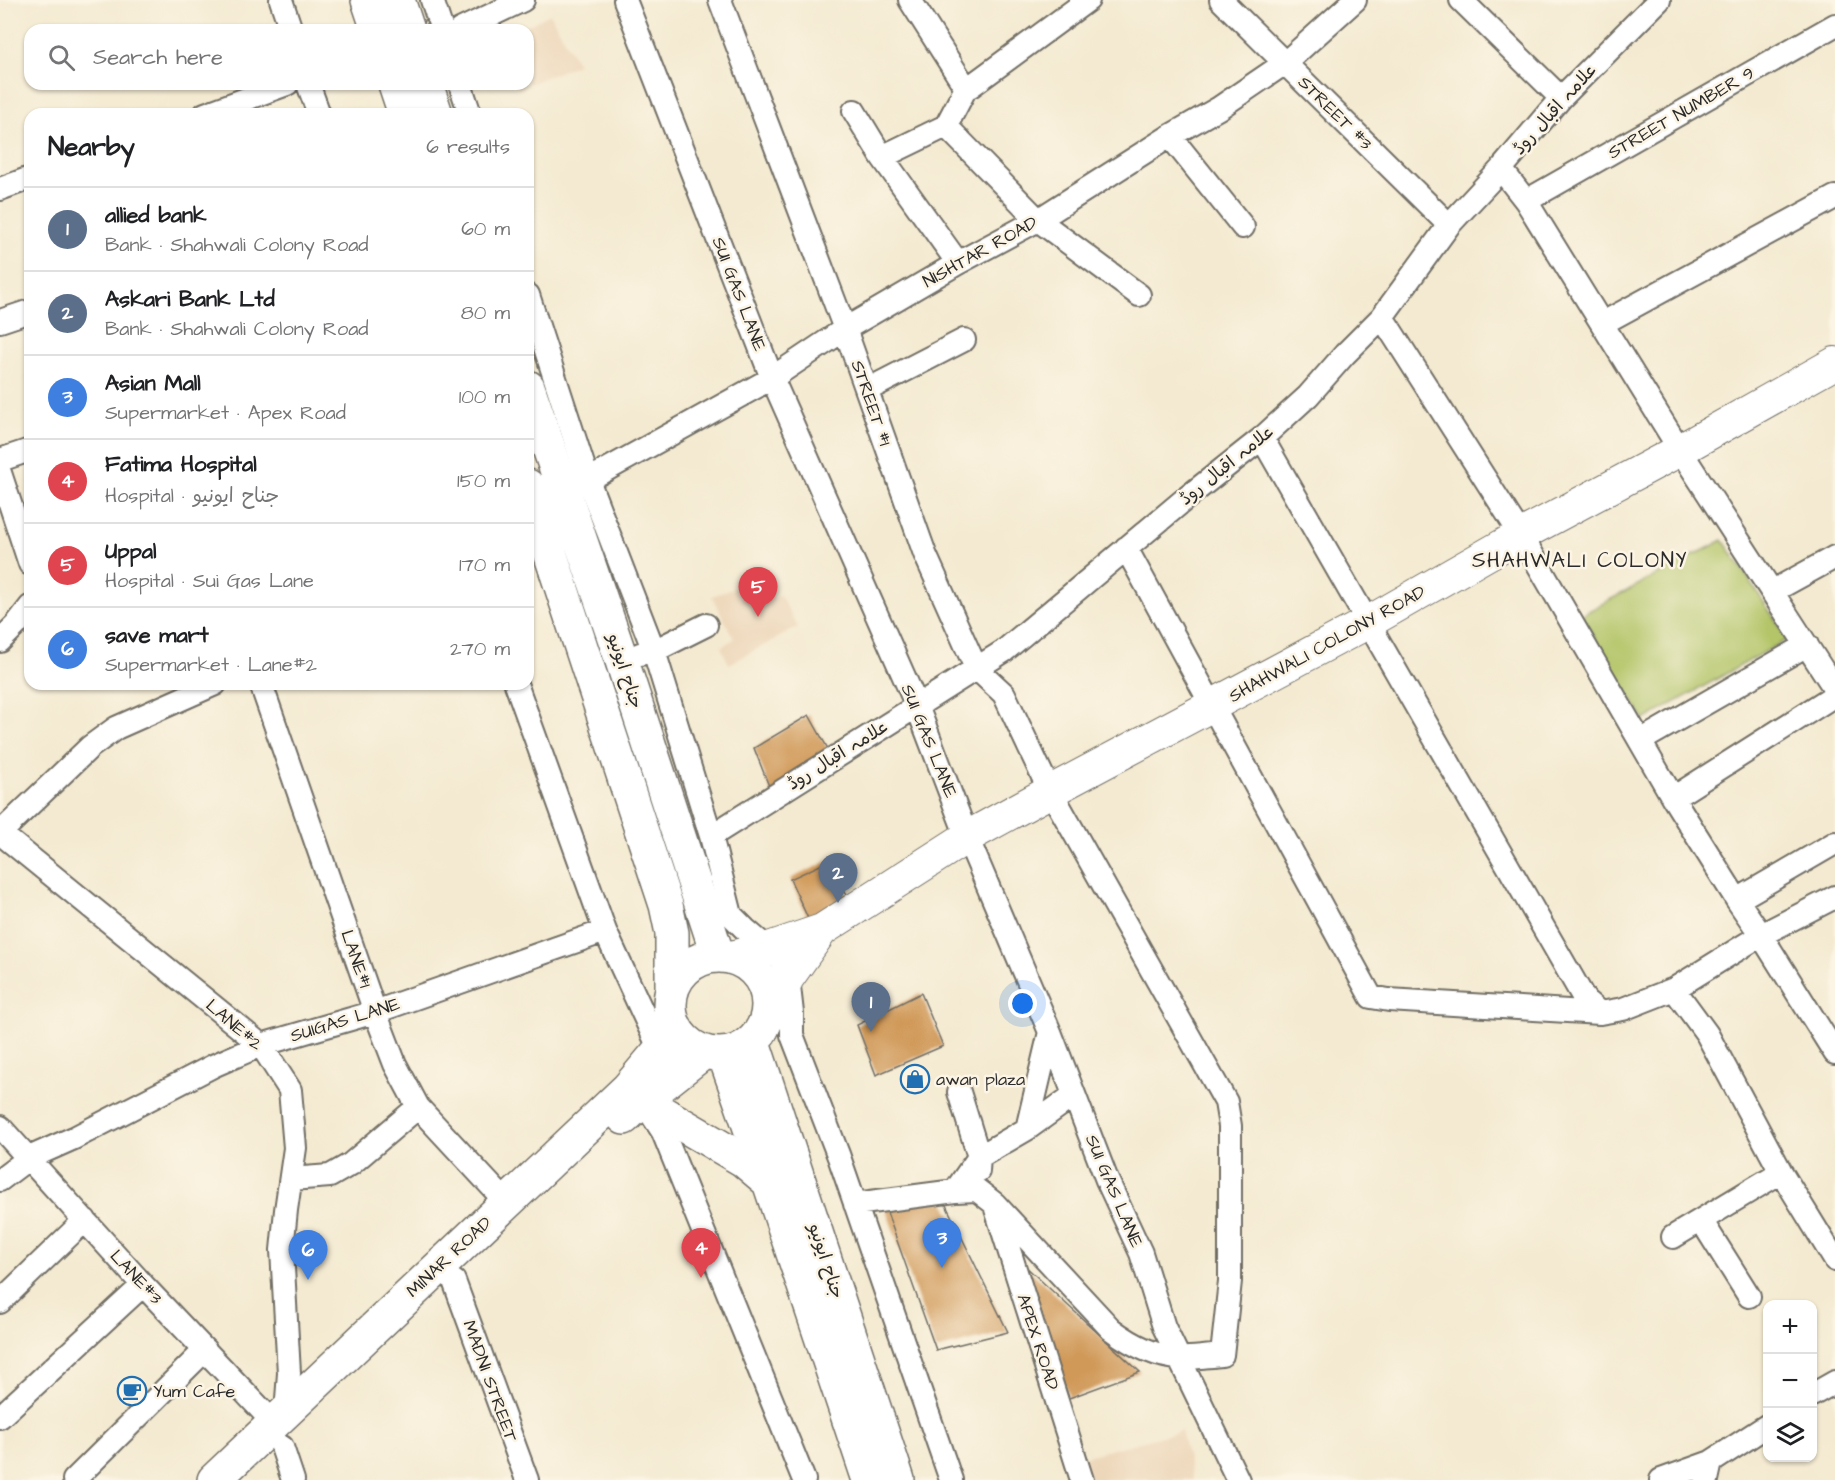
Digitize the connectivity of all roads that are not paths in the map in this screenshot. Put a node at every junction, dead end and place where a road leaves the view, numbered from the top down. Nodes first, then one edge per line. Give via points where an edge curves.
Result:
1 (281, 0) edge
2 (368, 0) edge
3 (398, 0) edge
4 (432, 0) edge
5 (523, 0) edge
6 (625, 0) edge
7 (720, 0) edge
8 (910, 0) edge
9 (1088, 0) edge
10 (1221, 0) edge
11 (1355, 0) edge
12 (1461, 0) edge
13 (1659, 0) edge
14 (289, 24) edge
15 (376, 24) edge
16 (406, 24) edge
17 (440, 24) edge
18 (473, 24) edge
19 (1835, 25) edge
20 (1285, 63) junction
21 (966, 88) junction
22 (271, 90) edge
23 (310, 90) edge
24 (397, 90) edge
25 (428, 90) edge
26 (462, 90) edge
27 (1561, 98) junction
28 (221, 108) edge
29 (317, 108) edge
30 (403, 108) edge
31 (434, 108) edge
32 (468, 108) edge
33 (854, 111) dead end
34 (946, 126) junction
35 (1170, 136) junction
36 (882, 157) junction
37 (1501, 169) junction
38 (24, 180) edge
39 (0, 189) edge
40 (1835, 197) edge
41 (1526, 201) junction
42 (1038, 220) junction
43 (1449, 225) junction
44 (1243, 227) dead end
45 (958, 263) junction
46 (1139, 295) dead end
47 (24, 313) edge
48 (534, 314) edge
49 (1382, 317) junction
50 (0, 321) edge
51 (1603, 323) junction
52 (845, 329) junction
53 (964, 340) dead end
54 (1835, 363) edge
55 (772, 378) junction
56 (867, 390) junction
57 (534, 404) edge
58 (1262, 438) junction
59 (1680, 450) junction
60 (24, 452) edge
61 (0, 460) edge
62 (0, 473) edge
63 (588, 480) junction
64 (534, 504) edge
65 (1521, 535) junction
66 (24, 546) edge
67 (1126, 548) junction
68 (1835, 556) edge
69 (1773, 591) junction
70 (24, 615) edge
71 (1367, 623) junction
72 (706, 625) dead end
73 (0, 641) edge
74 (1807, 645) junction
75 (654, 651) junction
76 (621, 658) junction
77 (976, 668) junction
78 (1835, 689) edge
79 (202, 690) edge
80 (263, 690) edge
81 (518, 690) edge
82 (1835, 694) edge
83 (916, 706) junction
84 (1213, 706) junction
85 (1640, 741) junction
86 (1051, 791) junction
87 (1673, 798) junction
88 (0, 833) edge
89 (711, 836) junction
90 (967, 837) junction
91 (1835, 843) edge
92 (1835, 897) edge
93 (1737, 900) junction
94 (605, 930) junction
95 (822, 930) junction
96 (1761, 934) junction
97 (769, 948) junction
98 (724, 956) junction
99 (788, 978) junction
100 (1674, 989) junction
101 (672, 990) junction
102 (375, 1012) junction
103 (1600, 1013) junction
104 (1050, 1032) junction
105 (667, 1038) junction
106 (261, 1045) junction
107 (735, 1045) junction
108 (1835, 1053) edge
109 (959, 1092) dead end
110 (1074, 1095) junction
111 (642, 1101) junction
112 (418, 1107) junction
113 (0, 1127) edge
114 (1028, 1129) junction
115 (979, 1157) junction
116 (29, 1158) junction
117 (1781, 1172) junction
118 (291, 1179) junction
119 (0, 1180) edge
120 (770, 1182) junction
121 (966, 1191) junction
122 (507, 1203) junction
123 (855, 1204) junction
124 (995, 1204) junction
125 (85, 1220) junction
126 (1701, 1220) junction
127 (1673, 1237) dead end
128 (1835, 1260) edge
129 (454, 1281) junction
130 (143, 1285) junction
131 (1749, 1296) dead end
132 (0, 1302) edge
133 (205, 1350) junction
134 (1179, 1358) junction
135 (1835, 1382) edge
136 (1817, 1392) edge
137 (0, 1417) edge
138 (281, 1428) junction
139 (1763, 1428) edge
140 (1709, 1471) edge
141 (228, 1478) edge
142 (74, 1480) edge
143 (293, 1480) edge
144 (527, 1480) edge
145 (804, 1480) edge
146 (869, 1480) edge
147 (898, 1480) edge
148 (951, 1480) edge
149 (1082, 1480) edge
150 (1238, 1480) edge
151 (1661, 1480) edge

1 - 14 street
2 - 15 main road
3 - 16 main road
4 - 17 street
5 - 18 street
6 - 55 street, SUI GAS LANE
7 - 52 street, STREET #1
8 - 21 street
9 - 21 street
10 - 20 street, STREET #3
11 - 20 street, NISHTAR ROAD
12 - 27 street
13 - 27 street, علامہ اقبال روڈ
19 - 41 street, STREET NUMBER 9
20 - 35 street, NISHTAR ROAD
20 - 43 street, STREET #3
21 - 34 street
22 - 28 street
23 - 29 street
24 - 30 main road
25 - 31 main road
26 - 32 street
27 - 37 street, علامہ اقبال روڈ
33 - 36 street
34 - 36 street
34 - 42 street
35 - 42 street, NISHTAR ROAD
35 - 44 street
36 - 45 street
37 - 41 street
37 - 43 street, علامہ اقبال روڈ
38 - 39 street
40 - 51 street
41 - 51 street
42 - 45 street, NISHTAR ROAD
42 - 46 street
43 - 49 street, علامہ اقبال روڈ
45 - 52 street, NISHTAR ROAD
47 - 50 street
48 - 63 street
49 - 58 street, علامہ اقبال روڈ via 1308,396
49 - 65 street
51 - 59 street
52 - 55 street, NISHTAR ROAD
52 - 56 street, STREET #1
53 - 56 street
54 - 59 main road, SHAHWALI COLONY ROAD
55 - 63 street, NISHTAR ROAD
55 - 83 street, SUI GAS LANE
56 - 77 street, STREET #1 via 925,554
57 - 76 main road, جناح ایونیو
58 - 67 street, علامہ اقبال روڈ
58 - 71 street
59 - 65 main road, SHAHWALI COLONY ROAD
59 - 69 street
60 - 61 street
62 - 66 street
63 - 75 street
64 - 101 main road, جناح ایونیو via 666,905 672,933
65 - 71 main road, SHAHWALI COLONY ROAD
65 - 85 street
67 - 77 street, علامہ اقبال روڈ via 1004,651
67 - 84 street
68 - 69 street
69 - 74 street
70 - 73 street
71 - 84 main road, SHAHWALI COLONY ROAD
71 - 103 street via 1585,1000
72 - 75 street
74 - 78 street
74 - 85 street
75 - 76 street
75 - 89 street
76 - 98 main road, جناح ایونیو
77 - 83 street, علامہ اقبال روڈ
77 - 86 street, STREET #1 via 1004,694
79 - 88 street via 116,728 90,747
80 - 102 street, LANE#1
81 - 94 street
82 - 87 street
83 - 89 street, علامہ اقبال روڈ
83 - 90 street, SUI GAS LANE
84 - 86 main road, SHAHWALI COLONY ROAD
84 - 103 street via 1371,997
85 - 87 street
86 - 90 main road, SHAHWALI COLONY ROAD
86 - 134 street, STREET #1 via 1226,1102 1230,1126 1230,1281 1222,1355
87 - 93 street
88 - 106 street, LANE#2
89 - 97 street via 731,915
90 - 95 main road, SHAHWALI COLONY ROAD
90 - 104 street, SUI GAS LANE
91 - 93 street
92 - 96 street
93 - 96 street
94 - 102 street, SUIGAS LANE
94 - 105 street
95 - 97 main road, SHAHWALI COLONY ROAD
95 - 99 main road, SHAHWALI COLONY ROAD
96 - 100 street
96 - 108 street
97 - 98 main road, SHAHWALI COLONY ROAD
97 - 99 street via 781,960
98 - 101 main road via 703,958 689,965
98 - 107 main road via 752,967 766,986 769,1010
99 - 107 main road, SHAHWALI COLONY ROAD
99 - 123 street via 792,1035
100 - 103 street via 1623,1009
100 - 117 street via 1707,1034
101 - 105 main road, جناح ایونیو
102 - 106 street, SUIGAS LANE
102 - 112 street, LANE#1 via 395,1064
104 - 110 street, SUI GAS LANE
104 - 114 street
105 - 107 main road via 682,1037 692,1046
105 - 122 main road, MINAR ROAD via 628,1088
106 - 116 street, SUIGAS LANE
106 - 118 street, LANE#2 via 290,1090 295,1148
107 - 111 main road, MINAR ROAD
107 - 120 main road, جناح ایونیو
107 - 147 main road, جناح ایونیو
109 - 115 street
110 - 114 street
110 - 134 street, SUI GAS LANE via 1141,1253 1164,1327
111 - 120 main road via 743,1160
111 - 129 main road, MINAR ROAD
111 - 145 street via 663,1132
112 - 118 street via 351,1164 330,1176
112 - 122 street, LANE#1
113 - 116 street, LANE#3
114 - 115 street
115 - 121 street
116 - 119 street, SUIGAS LANE
116 - 125 street, LANE#3
117 - 126 street
117 - 128 street
118 - 138 street, LANE#2 via 282,1250 290,1373
120 - 146 main road, جناح ایونیو
121 - 123 street
121 - 124 street
122 - 138 main road, MINAR ROAD
123 - 148 street
124 - 134 street via 1111,1329 1145,1350
124 - 149 street, APEX ROAD
125 - 130 street, LANE#3
125 - 132 street
126 - 127 street
126 - 131 street
129 - 138 main road, MINAR ROAD
129 - 144 street, MADNI STREET
130 - 133 street, LANE#3
130 - 137 street
133 - 138 street, LANE#3
133 - 142 street
134 - 150 street, SUI GAS LANE
135 - 136 street
138 - 141 main road, MINAR ROAD
138 - 143 street
139 - 140 street
140 - 151 street

